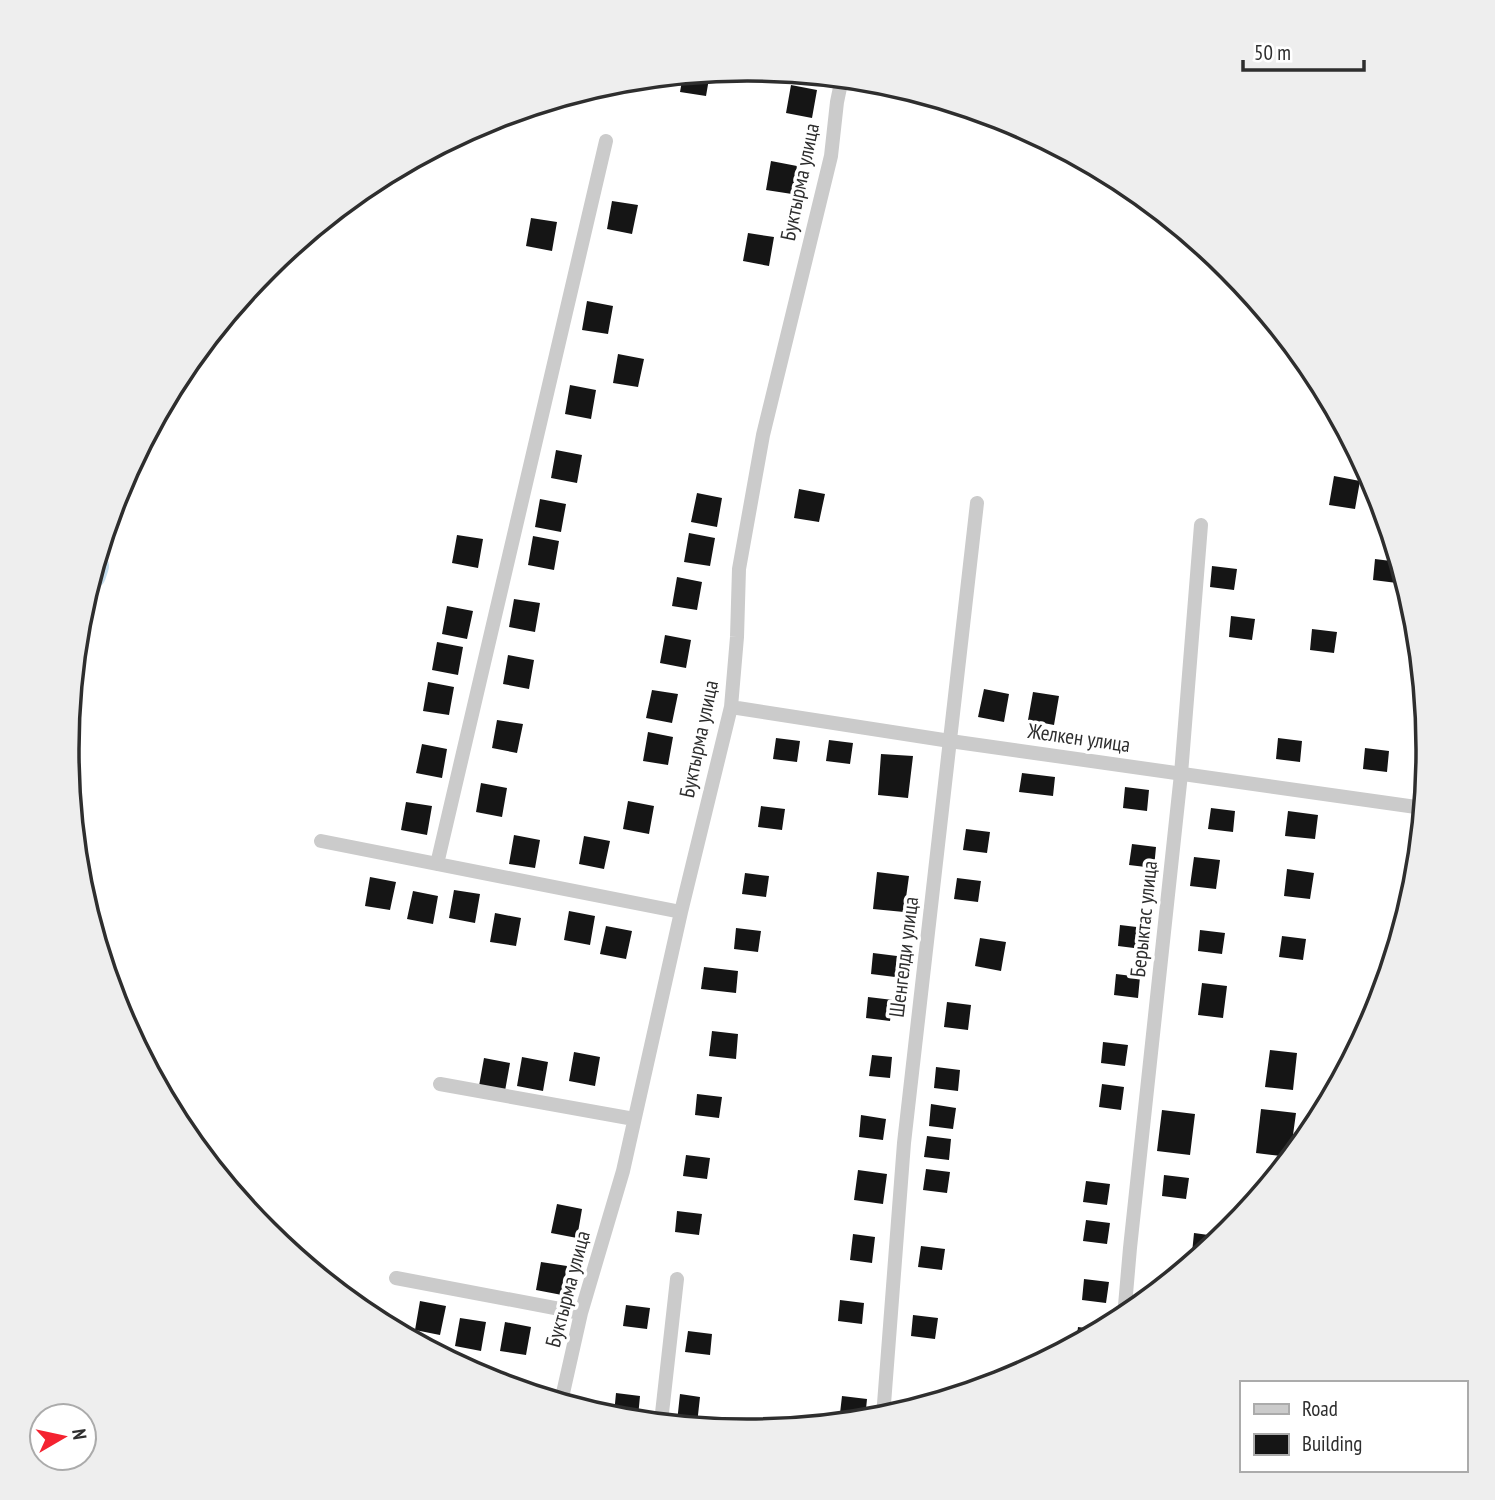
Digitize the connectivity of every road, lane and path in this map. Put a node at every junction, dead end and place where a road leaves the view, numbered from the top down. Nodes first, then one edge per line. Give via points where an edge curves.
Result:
1 (840, 88) edge
2 (606, 141) dead end
3 (977, 503) dead end
4 (1201, 525) dead end
5 (731, 707) junction
6 (950, 741) junction
7 (1181, 774) junction
8 (1414, 807) edge
9 (321, 841) dead end
10 (437, 864) junction
11 (681, 912) junction
12 (440, 1084) dead end
13 (634, 1119) junction
14 (396, 1278) dead end
15 (677, 1279) dead end
16 (1125, 1302) edge
17 (581, 1313) junction
18 (563, 1393) edge
19 (884, 1405) edge
20 (662, 1413) edge

1 - 5 street, Буктырма улица via 831,156 762,435 739,569
2 - 10 street
3 - 6 street, Шенгелди улица
4 - 7 street, Берыктас улица
5 - 6 street, Желкен улица
5 - 11 street, Буктырма улица
6 - 7 street, Желкен улица
6 - 19 street, Шенгелди улица via 904,1143
7 - 8 street, Желкен улица
7 - 16 street, Берыктас улица
9 - 10 street
10 - 11 street
11 - 13 street, Буктырма улица
12 - 13 street
13 - 17 street, Буктырма улица
14 - 17 street
15 - 20 street
17 - 18 street, Буктырма улица

